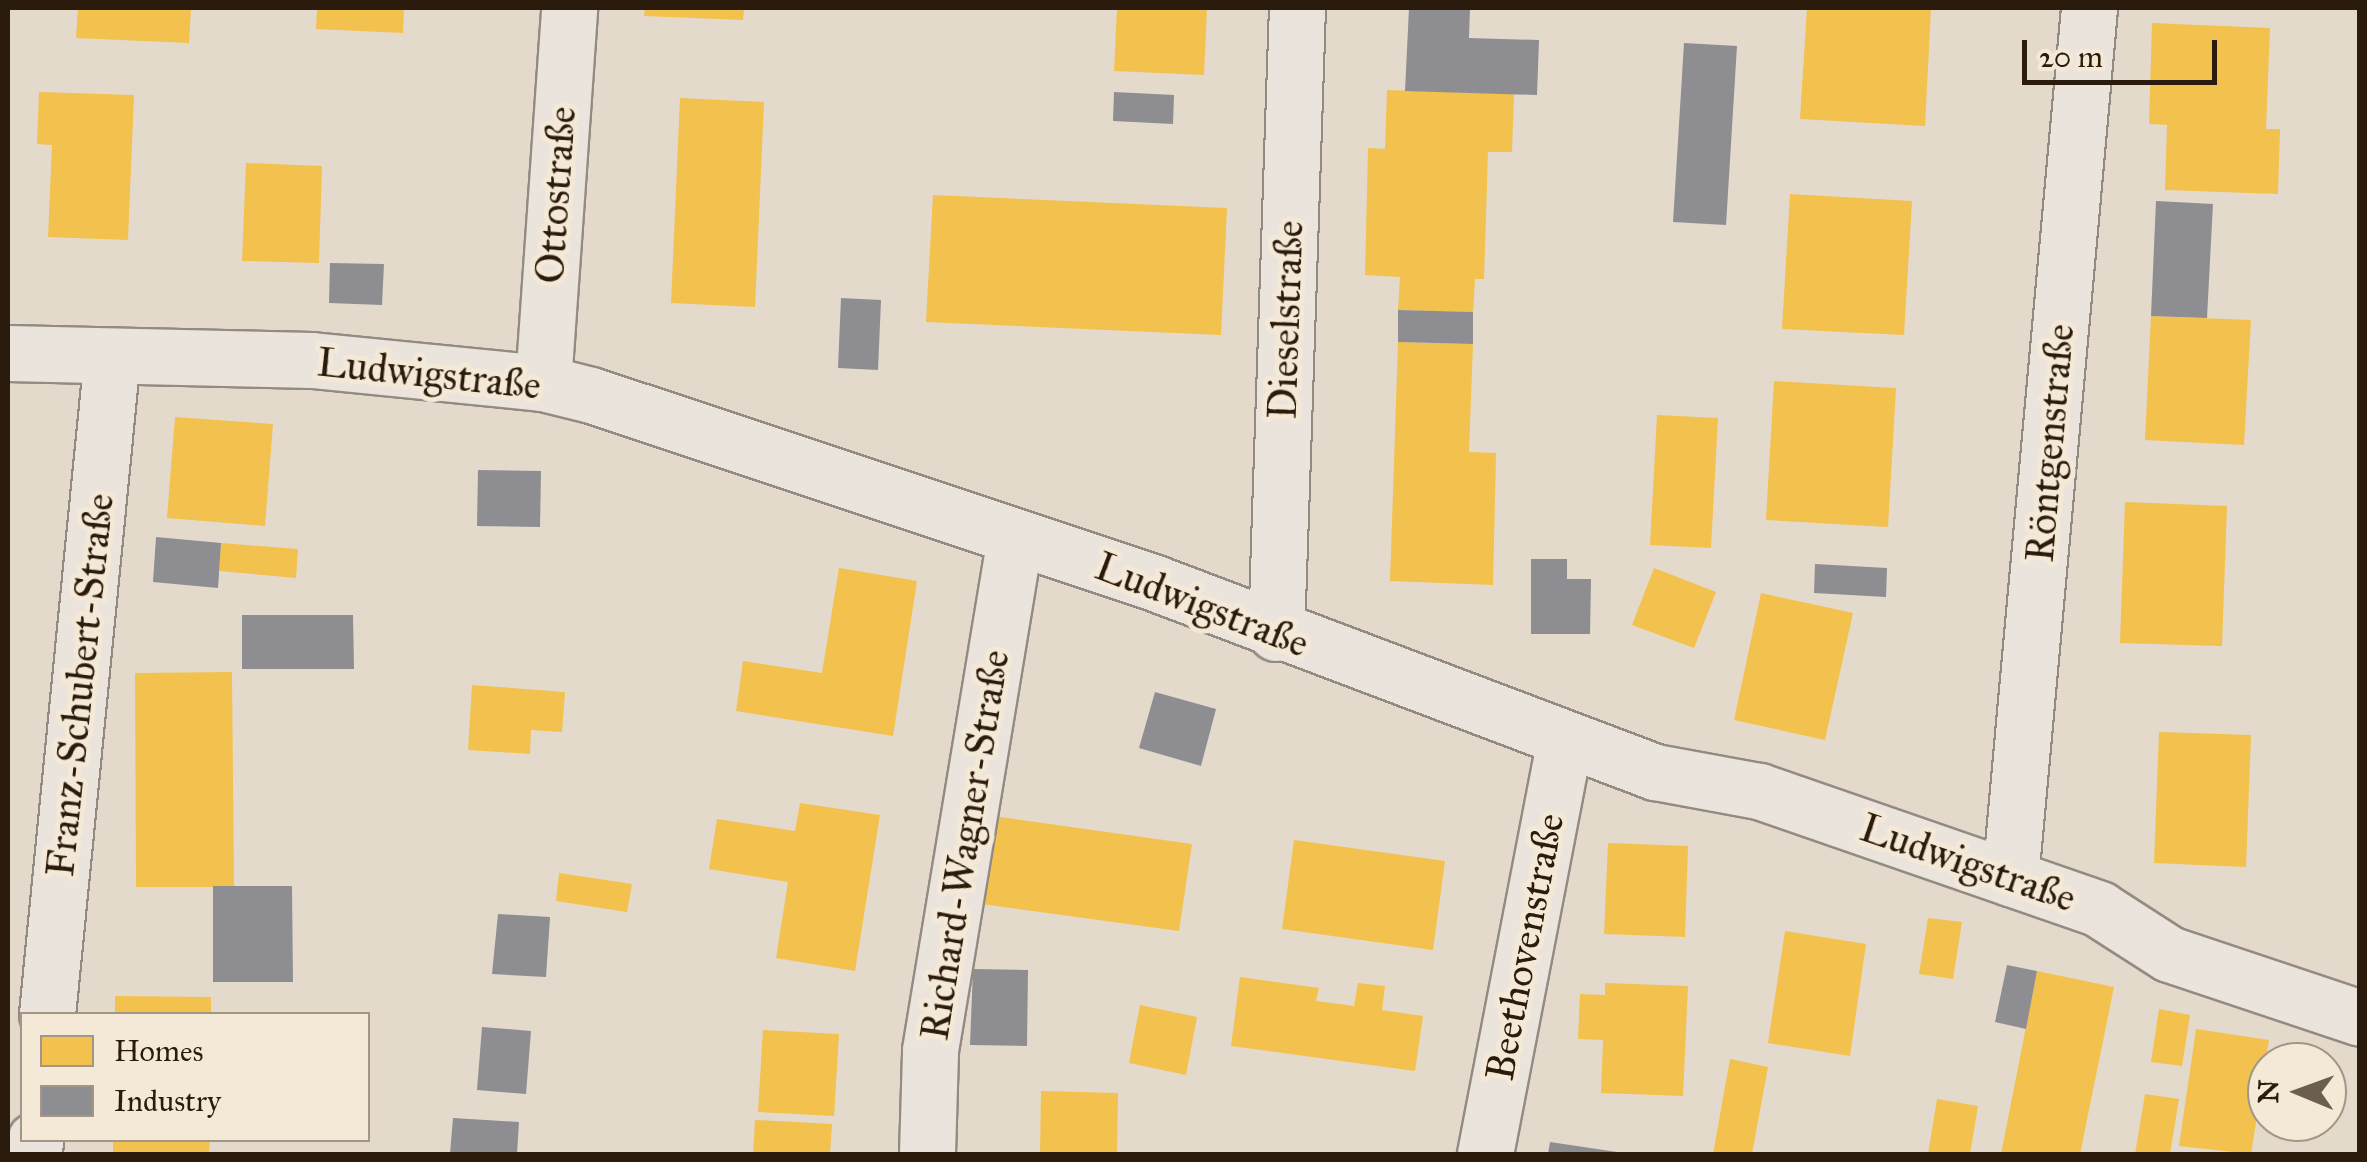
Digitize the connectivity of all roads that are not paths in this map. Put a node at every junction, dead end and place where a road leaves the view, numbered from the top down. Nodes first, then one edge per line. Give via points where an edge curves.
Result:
1 (569, 8) edge
2 (1297, 8) edge
3 (2089, 8) edge
4 (8, 352) edge
5 (112, 356) junction
6 (543, 383) junction
7 (1015, 537) junction
8 (1276, 634) junction
9 (1565, 740) junction
10 (2010, 878) junction
11 (48, 1012) edge
12 (2360, 1018) edge
13 (927, 1154) edge
14 (1485, 1154) edge

1 - 6 street, Ottostraße
2 - 8 street, Dieselstraße
3 - 10 street, Röntgenstraße
4 - 5 street, Ludwigstraße
5 - 6 street, Ludwigstraße via 312,360
5 - 11 street, Franz-Schubert-Straße
6 - 7 street, Ludwigstraße
7 - 8 street, Ludwigstraße via 1155,583
7 - 13 street, Richard-Wagner-Straße via 930,1050
8 - 9 street, Ludwigstraße
9 - 10 street, Ludwigstraße via 1655,772 1759,790
9 - 14 street, Beethovenstraße
10 - 12 street, Ludwigstraße via 2099,909 2169,954

